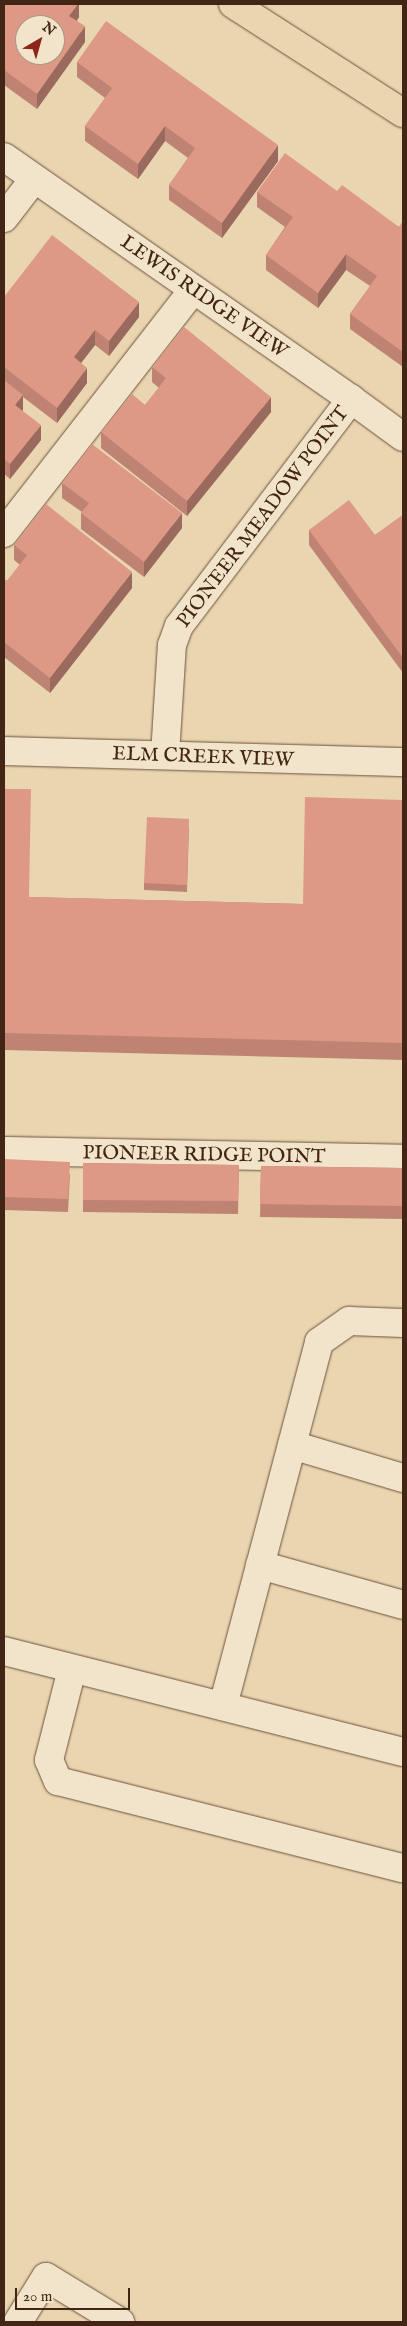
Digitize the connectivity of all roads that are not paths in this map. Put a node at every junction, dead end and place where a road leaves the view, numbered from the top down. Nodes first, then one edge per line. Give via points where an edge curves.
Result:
1 (233, 4) edge
2 (403, 113) edge
3 (4, 157) edge
4 (34, 179) junction
5 (4, 218) edge
6 (193, 290) junction
7 (351, 399) junction
8 (403, 438) edge
9 (4, 533) edge
10 (4, 751) edge
11 (166, 755) junction
12 (403, 762) edge
13 (4, 1151) edge
14 (403, 1159) edge
15 (403, 1323) edge
16 (292, 1445) junction
17 (403, 1478) edge
18 (260, 1565) junction
19 (403, 1606) edge
20 (4, 1652) edge
21 (72, 1669) junction
22 (222, 1706) junction
23 (403, 1752) edge
24 (403, 1868) edge
25 (18, 2322) edge
26 (120, 2322) edge

1 - 2 main road
3 - 4 street, LEWIS RIDGE VIEW
4 - 5 street
4 - 6 street, LEWIS RIDGE VIEW
6 - 7 street, LEWIS RIDGE VIEW
6 - 9 street
7 - 8 street, LEWIS RIDGE VIEW
7 - 11 street, PIONEER MEADOW POINT via 179,626 172,645
10 - 11 street, ELM CREEK VIEW
11 - 12 street, ELM CREEK VIEW
13 - 14 street, PIONEER RIDGE POINT
15 - 16 street via 349,1321 319,1342
16 - 17 street
16 - 18 street
18 - 19 street
18 - 22 street
20 - 21 street
21 - 22 street
21 - 24 street via 49,1760 58,1781
22 - 23 street
25 - 26 street via 46,2277

